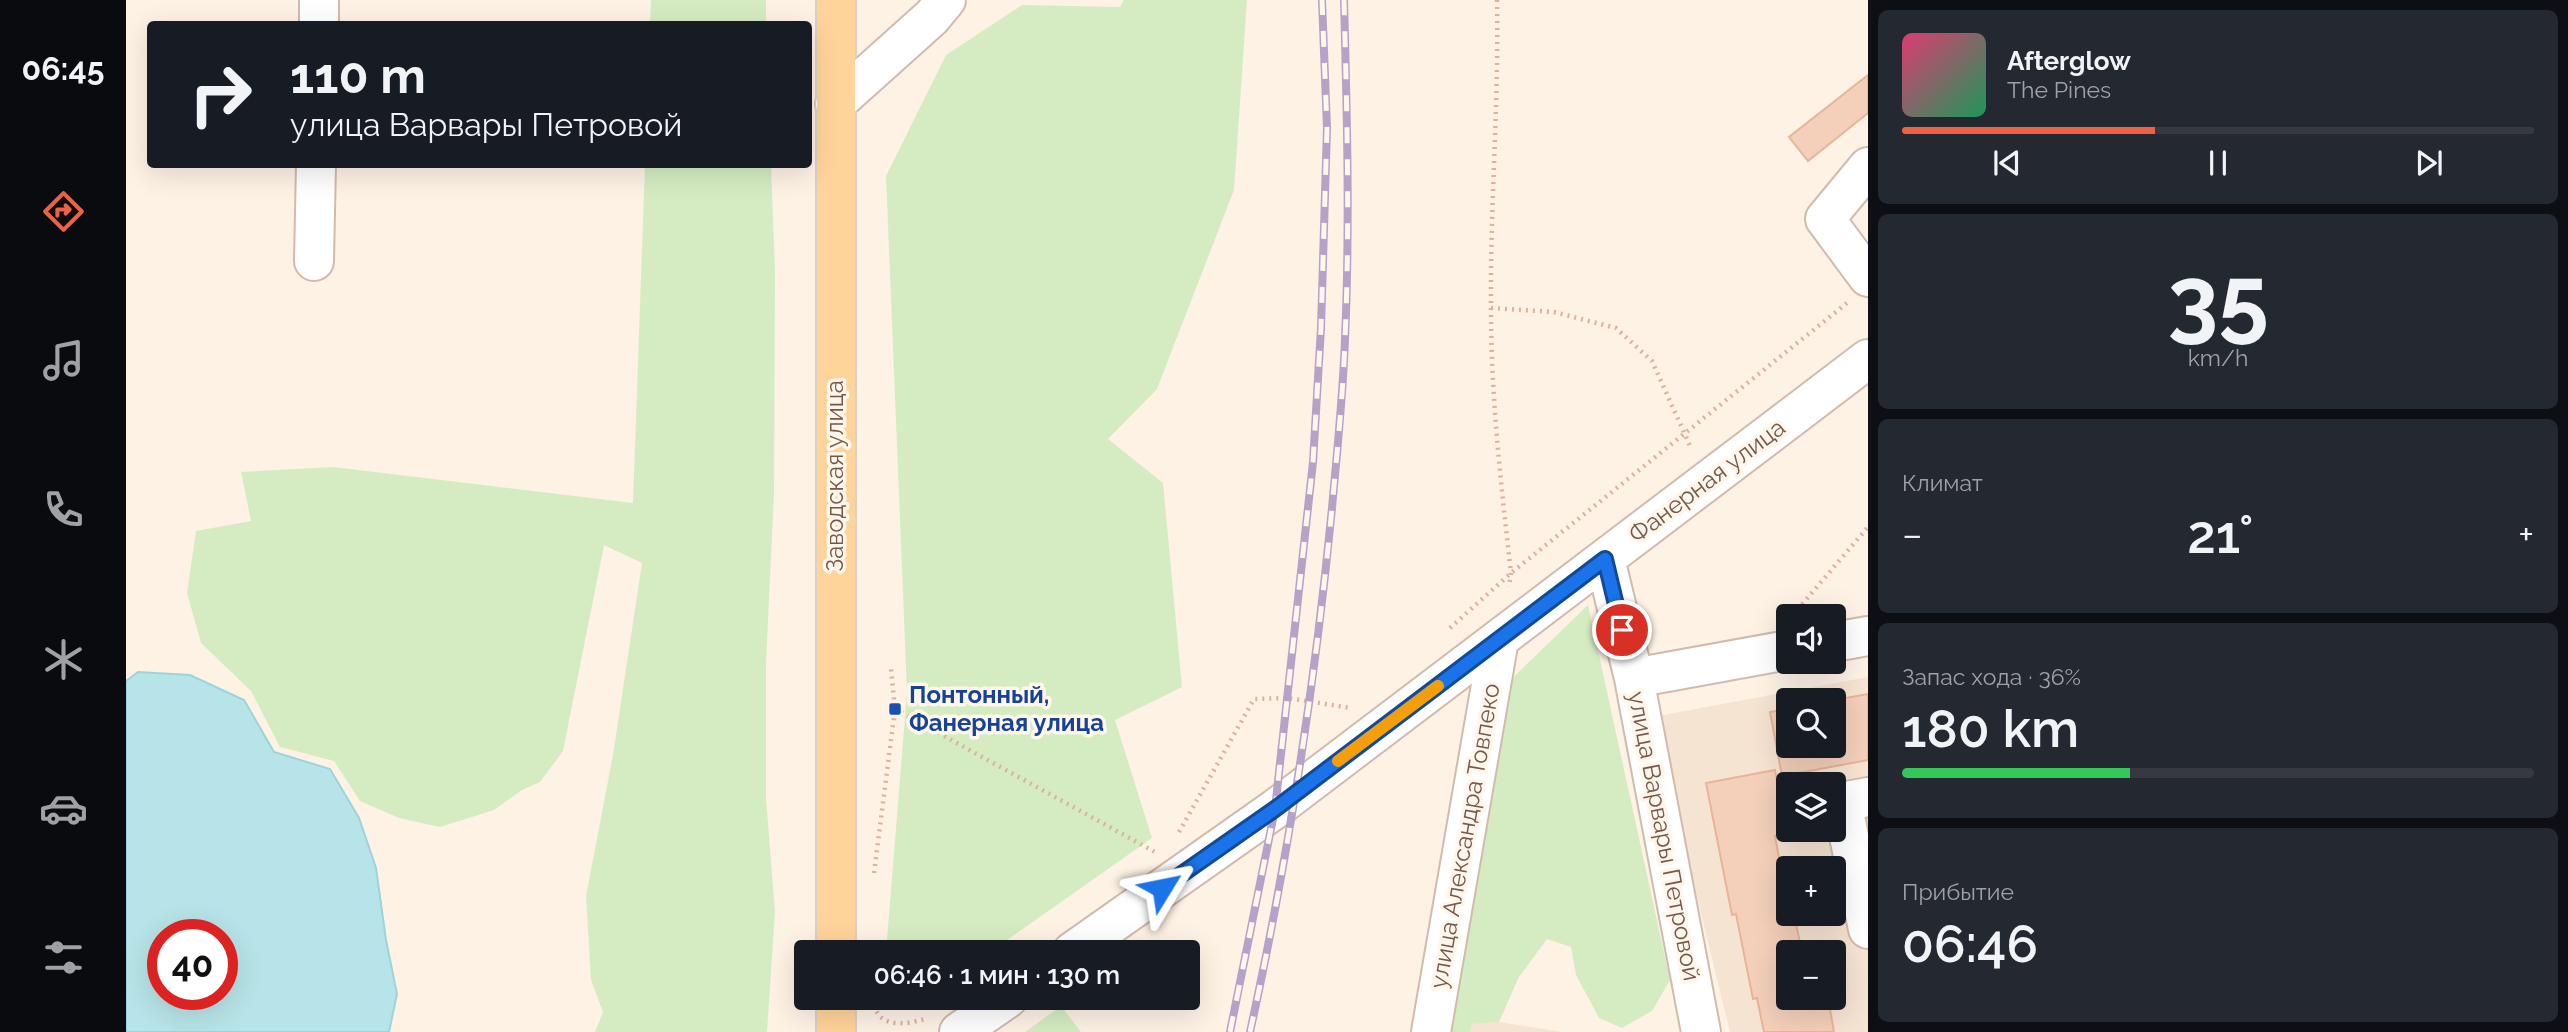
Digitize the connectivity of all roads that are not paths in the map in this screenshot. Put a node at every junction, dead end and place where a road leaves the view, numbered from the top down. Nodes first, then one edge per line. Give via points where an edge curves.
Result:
1 (319, 0) edge
2 (836, 0) edge
3 (946, 0) edge
4 (319, 21) edge
5 (835, 104) junction
6 (1868, 167) edge
7 (316, 168) edge
8 (314, 261) dead end
9 (1863, 286) edge
10 (1868, 359) edge
11 (1605, 559) junction
12 (1868, 636) edge
13 (1499, 639) junction
14 (1846, 640) edge
15 (1776, 652) edge
16 (1634, 678) junction
17 (1868, 797) edge
18 (1868, 929) edge
19 (836, 940) edge
20 (1067, 940) edge
21 (836, 1010) edge
22 (980, 1010) edge
23 (944, 1025) edge
24 (836, 1032) edge
25 (1431, 1032) edge
26 (1701, 1032) edge

1 - 4 street
2 - 5 main road, Заводская улица
3 - 5 street
5 - 19 main road, Заводская улица
6 - 9 street via 1825,219
7 - 8 street
10 - 11 street, Фанерная улица
11 - 13 street, Фанерная улица
11 - 16 street, улица Варвары Петровой
12 - 14 street
13 - 20 street, Фанерная улица via 1275,809
13 - 25 street, улица Александра Товпеко
15 - 16 street
16 - 26 street, улица Варвары Петровой
17 - 18 street via 1842,802
21 - 24 main road
22 - 23 street

